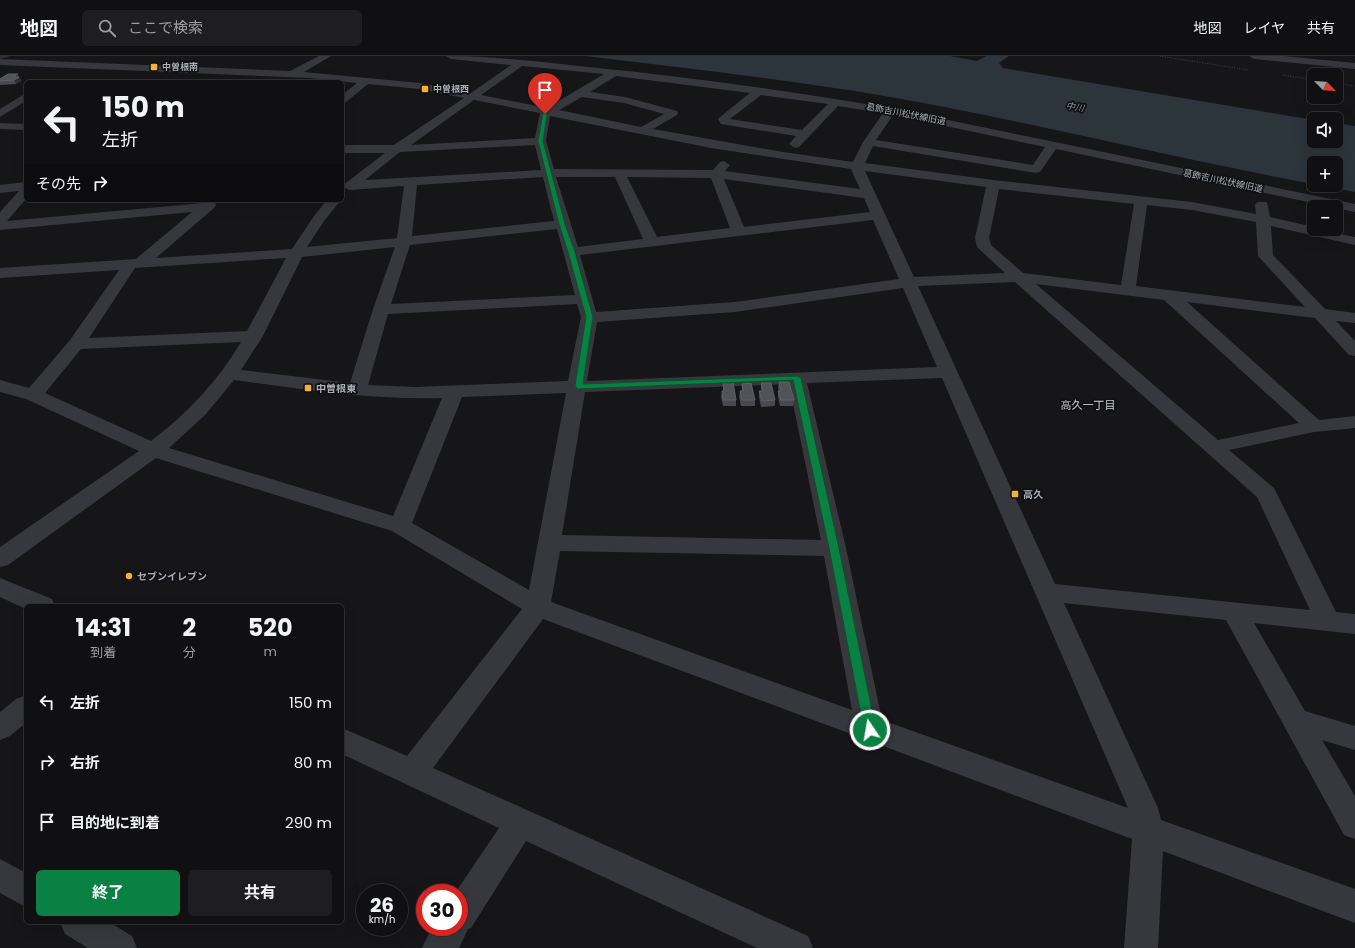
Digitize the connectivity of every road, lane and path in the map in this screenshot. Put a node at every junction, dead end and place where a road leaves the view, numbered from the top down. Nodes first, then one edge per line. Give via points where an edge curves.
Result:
1 (92, 56) edge
2 (326, 56) edge
3 (451, 56) edge
4 (1160, 56) edge
5 (1254, 56) edge
6 (0, 62) edge
7 (522, 62) junction
8 (69, 66) junction
9 (1355, 66) edge
10 (181, 70) junction
11 (1251, 70) dead end
12 (615, 72) junction
13 (57, 74) dead end
14 (291, 74) junction
15 (1279, 75) dead end
16 (170, 78) dead end
17 (1307, 79) edge
18 (367, 80) junction
19 (1343, 84) edge
20 (1355, 86) edge
21 (759, 91) junction
22 (579, 93) junction
23 (6, 96) dead end
24 (475, 96) junction
25 (24, 97) edge
26 (24, 98) edge
27 (344, 98) edge
28 (836, 102) junction
29 (548, 111) junction
30 (890, 111) junction
31 (0, 114) edge
32 (0, 126) edge
33 (24, 127) edge
34 (643, 130) junction
35 (804, 134) junction
36 (540, 141) junction
37 (869, 142) junction
38 (1053, 145) junction
39 (344, 149) edge
40 (397, 149) junction
41 (741, 149) junction
42 (783, 156) junction
43 (857, 167) junction
44 (550, 172) junction
45 (619, 173) junction
46 (716, 174) junction
47 (411, 181) junction
48 (994, 184) junction
49 (24, 186) edge
50 (346, 188) edge
51 (0, 189) edge
52 (1262, 189) junction
53 (24, 193) edge
54 (867, 194) junction
55 (1140, 201) junction
56 (332, 202) edge
57 (210, 203) edge
58 (1355, 208) edge
59 (876, 215) junction
60 (0, 220) edge
61 (1262, 220) junction
62 (562, 224) junction
63 (0, 226) edge
64 (738, 230) junction
65 (651, 241) junction
66 (1355, 241) edge
67 (404, 242) junction
68 (572, 252) junction
69 (297, 253) junction
70 (136, 263) junction
71 (0, 273) edge
72 (1020, 277) junction
73 (908, 282) junction
74 (1128, 290) junction
75 (1170, 296) junction
76 (584, 299) junction
77 (381, 309) junction
78 (1322, 314) junction
79 (589, 317) junction
80 (1355, 318) edge
81 (254, 336) junction
82 (76, 344) junction
83 (1355, 351) edge
84 (947, 372) junction
85 (230, 374) junction
86 (797, 378) junction
87 (0, 386) edge
88 (578, 386) junction
89 (356, 390) junction
90 (454, 392) junction
91 (33, 395) junction
92 (1355, 422) edge
93 (1314, 426) junction
94 (1214, 447) junction
95 (153, 450) junction
96 (400, 526) junction
97 (550, 543) junction
98 (834, 548) junction
99 (0, 558) edge
100 (0, 587) edge
101 (1047, 592) junction
102 (38, 604) edge
103 (538, 607) junction
104 (1234, 611) junction
105 (1327, 620) junction
106 (1355, 624) edge
107 (24, 709) edge
108 (1295, 720) junction
109 (0, 728) edge
110 (870, 730) junction
111 (1355, 738) edge
112 (344, 741) edge
113 (414, 772) junction
114 (520, 823) junction
115 (1355, 825) edge
116 (1148, 830) junction
117 (0, 875) edge
118 (24, 890) edge
119 (468, 902) edge
120 (1355, 906) edge
121 (80, 924) edge
122 (446, 936) edge
123 (120, 948) edge
124 (439, 948) edge
125 (796, 948) edge
126 (1141, 948) edge

1 - 8 street
2 - 14 street
3 - 7 street, 葛飾吉川松伏線旧道
4 - 11 path
5 - 9 street
6 - 8 street
7 - 12 street, 葛飾吉川松伏線旧道
7 - 24 street
8 - 10 street
8 - 13 street
10 - 14 street
10 - 16 street
12 - 21 street, 葛飾吉川松伏線旧道
12 - 22 street
14 - 18 street
15 - 17 path
18 - 24 street
18 - 27 street
19 - 20 path
21 - 28 street, 葛飾吉川松伏線旧道
21 - 35 street via 724,119 725,122
22 - 29 street
22 - 34 street via 673,112
23 - 25 street
24 - 29 street
24 - 40 street
26 - 31 street
28 - 30 street, 葛飾吉川松伏線旧道
28 - 35 street
29 - 34 street
29 - 36 street via 545,114
30 - 37 street
30 - 38 street, 葛飾吉川松伏線旧道
32 - 33 street
34 - 41 street
35 - 42 street
36 - 40 street
36 - 44 street
37 - 38 street via 1036,169
37 - 43 street
38 - 52 street, 葛飾吉川松伏線旧道
39 - 40 street
40 - 50 street
41 - 42 street
41 - 46 street
42 - 43 street
43 - 48 street
43 - 54 street
44 - 45 street
44 - 47 street
44 - 62 street
45 - 46 street
45 - 65 street
46 - 54 street
46 - 64 street
47 - 50 street
47 - 67 street
48 - 55 street
48 - 72 street via 982,238 984,247
49 - 51 street
52 - 58 street, 葛飾吉川松伏線旧道
52 - 61 street
53 - 60 street
54 - 59 street
55 - 61 street via 1192,206
55 - 74 street
56 - 69 street via 315,223
57 - 63 street
57 - 70 street
59 - 64 street
59 - 73 street
61 - 66 street
61 - 78 street via 1266,256
62 - 67 street
62 - 68 street
64 - 65 street
65 - 68 street
67 - 69 street
67 - 77 street
68 - 76 street
69 - 70 street
69 - 81 street
70 - 71 street
70 - 82 street
72 - 73 street
72 - 74 street
72 - 94 street
73 - 79 street via 728,307
73 - 84 street
74 - 75 street
75 - 78 street
75 - 93 street
76 - 77 street
76 - 79 street
77 - 89 street
78 - 80 street
78 - 83 street
79 - 88 street
81 - 82 street
81 - 85 street
82 - 91 street
84 - 86 street
84 - 101 street
85 - 89 street
85 - 95 street via 203,405
86 - 88 street
86 - 98 street
87 - 91 street
88 - 90 street
88 - 97 street
89 - 90 street
90 - 96 street
91 - 95 street
92 - 93 street
93 - 94 street
94 - 105 street via 1266,493
95 - 96 street
95 - 99 street
96 - 103 street
97 - 98 street
97 - 103 street
98 - 110 street
100 - 102 street
101 - 104 street
101 - 116 street via 1143,808
103 - 110 street
103 - 113 street
104 - 105 street
104 - 108 street
105 - 106 street
107 - 109 street
108 - 111 street
108 - 115 street
110 - 116 street
112 - 113 street
113 - 114 street
114 - 119 street
114 - 125 street
116 - 120 street
116 - 126 street
117 - 118 street
121 - 123 street
122 - 124 street

